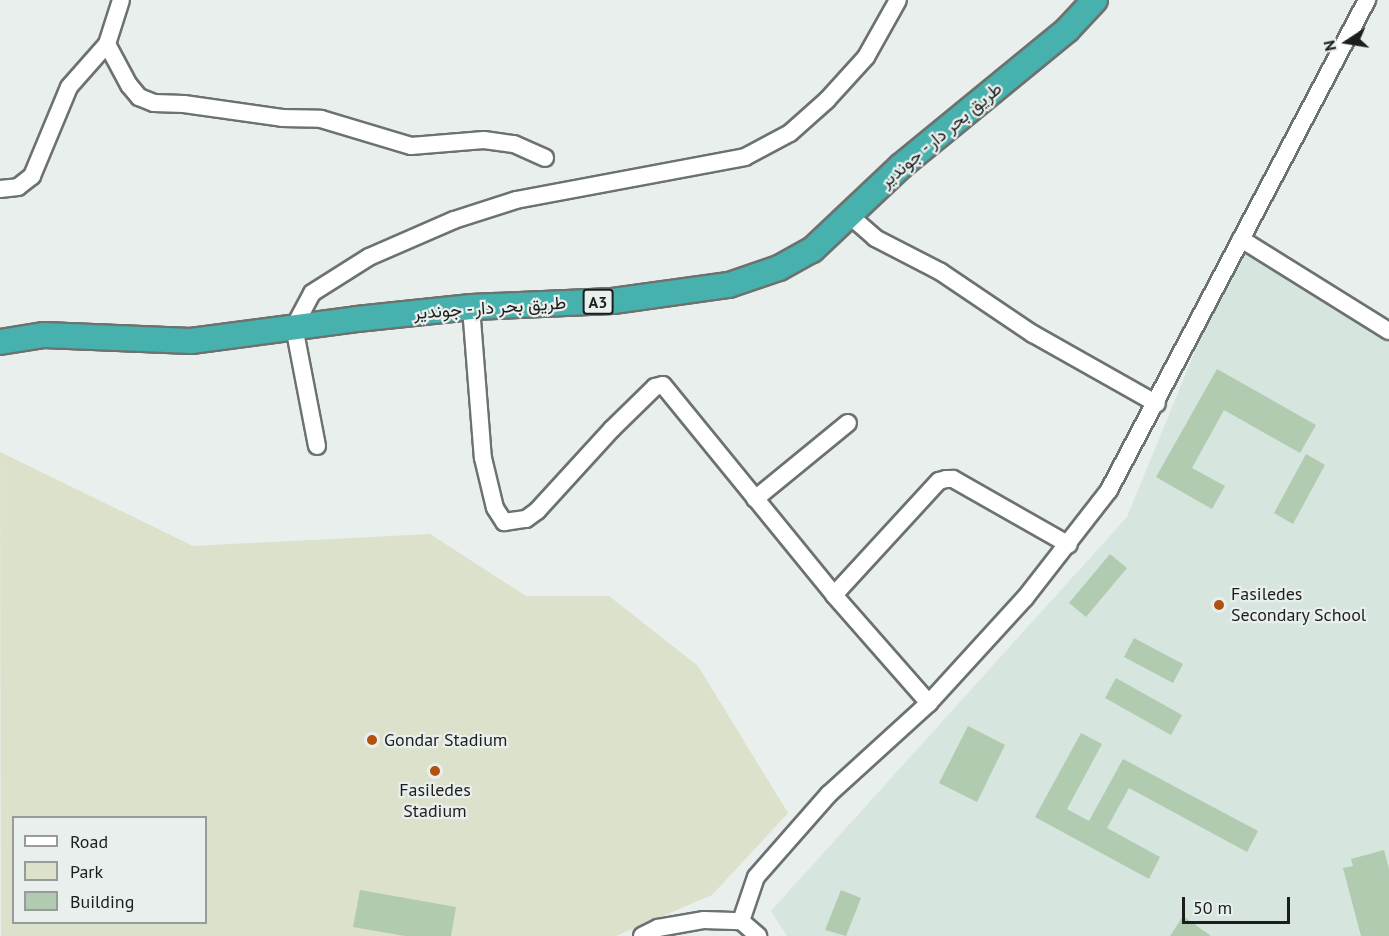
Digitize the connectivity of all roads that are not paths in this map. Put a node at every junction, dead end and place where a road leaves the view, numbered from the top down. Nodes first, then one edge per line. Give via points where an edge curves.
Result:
1 (122, 0) edge
2 (898, 0) edge
3 (1095, 0) edge
4 (1367, 0) edge
5 (107, 44) junction
6 (545, 158) dead end
7 (0, 189) edge
8 (849, 215) junction
9 (1241, 239) junction
10 (471, 307) junction
11 (294, 327) junction
12 (1389, 331) edge
13 (0, 342) edge
14 (1157, 404) junction
15 (848, 423) dead end
16 (317, 446) dead end
17 (755, 499) junction
18 (1069, 545) junction
19 (834, 595) junction
20 (929, 703) junction
21 (741, 921) junction
22 (642, 936) edge
23 (758, 936) edge

1 - 5 street
2 - 11 street via 866,57 827,100 781,138 745,157 516,200 453,220 369,257 312,293
3 - 8 highway, طريق بحر دار - جوندير / A3 via 1067,30 901,166
4 - 9 street
5 - 6 street via 139,97 154,103 321,119 411,146 484,140 514,144
5 - 7 street via 69,87 32,176 18,186
8 - 10 highway, طريق بحر دار - جوندير / A3 via 812,250 779,268 729,285 613,301
8 - 14 street via 875,238 941,272 1033,334
9 - 12 street
9 - 14 street
10 - 11 highway, طريق بحر دار - جوندير / A3
10 - 17 street via 483,458 495,508 504,522 526,519 537,511 612,429 659,385 668,388
11 - 13 highway, طريق بحر دار - جوندير / A3 via 191,341 44,335
11 - 16 street
14 - 18 street via 1109,490
15 - 17 street
17 - 19 street
18 - 19 street via 953,479 946,479 939,481
18 - 20 street
19 - 20 street
20 - 21 street via 829,795 756,877
21 - 22 street via 704,920 658,928
21 - 23 street

